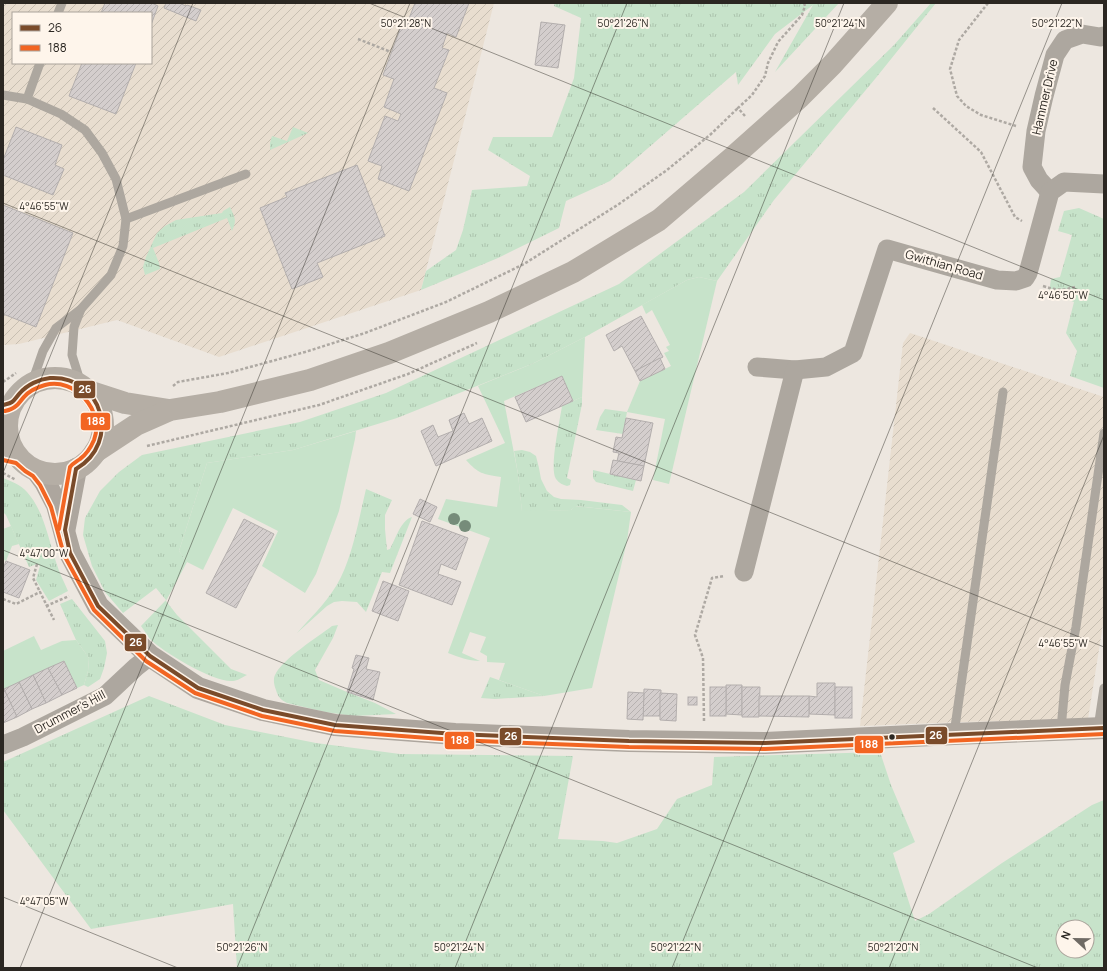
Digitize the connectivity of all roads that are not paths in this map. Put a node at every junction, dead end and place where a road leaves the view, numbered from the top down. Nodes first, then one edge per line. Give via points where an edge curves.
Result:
1 (886, 3) edge
2 (1104, 36) edge
3 (40, 64) edge
4 (3, 95) edge
5 (27, 99) junction
6 (246, 174) dead end
7 (1104, 184) edge
8 (1050, 192) junction
9 (126, 219) junction
10 (81, 309) junction
11 (757, 367) dead end
12 (795, 370) junction
13 (85, 389) junction
14 (1003, 392) dead end
15 (15, 398) edge
16 (170, 400) junction
17 (1104, 433) edge
18 (95, 452) junction
19 (11, 456) edge
20 (76, 469) junction
21 (37, 471) junction
22 (65, 530) junction
23 (744, 572) road end
24 (150, 656) junction
25 (1104, 688) edge
26 (1101, 728) edge
27 (1061, 729) junction
28 (954, 734) junction
29 (3, 745) edge

1 - 16 highway via 832,65 800,97 659,220 566,276 489,312 382,356 310,380 220,402
2 - 8 street, Hammer Drive via 1082,34 1066,40 1055,55 1036,131 1032,167
3 - 5 lane
4 - 5 lane
5 - 9 lane via 60,114 85,130 102,153 116,180
6 - 9 lane
7 - 8 street via 1064,182
8 - 12 street, Gwithian Road via 1025,278 1016,281 997,280 887,249 853,353 826,367
9 - 10 lane via 123,246 111,275
10 - 13 lane via 74,327 72,355
10 - 15 lane via 56,328 43,350 35,374
11 - 12 street, Gwithian Road
12 - 23 street
13 - 15 highway via 72,381 49,378 38,381
13 - 16 highway via 125,403
13 - 18 highway via 96,402 101,414 100,440
14 - 28 lane
15 - 19 highway via 7,424
16 - 18 highway
17 - 27 lane via 1065,685
18 - 20 highway
19 - 21 highway
20 - 21 highway via 57,474
20 - 22 street
21 - 22 street via 57,505
22 - 24 street via 70,553 98,606
24 - 28 street via 198,688 263,710 335,725 455,734 629,741 765,742
24 - 29 street, Drummer's Hill via 104,696
25 - 26 lane
26 - 27 street
27 - 28 street

